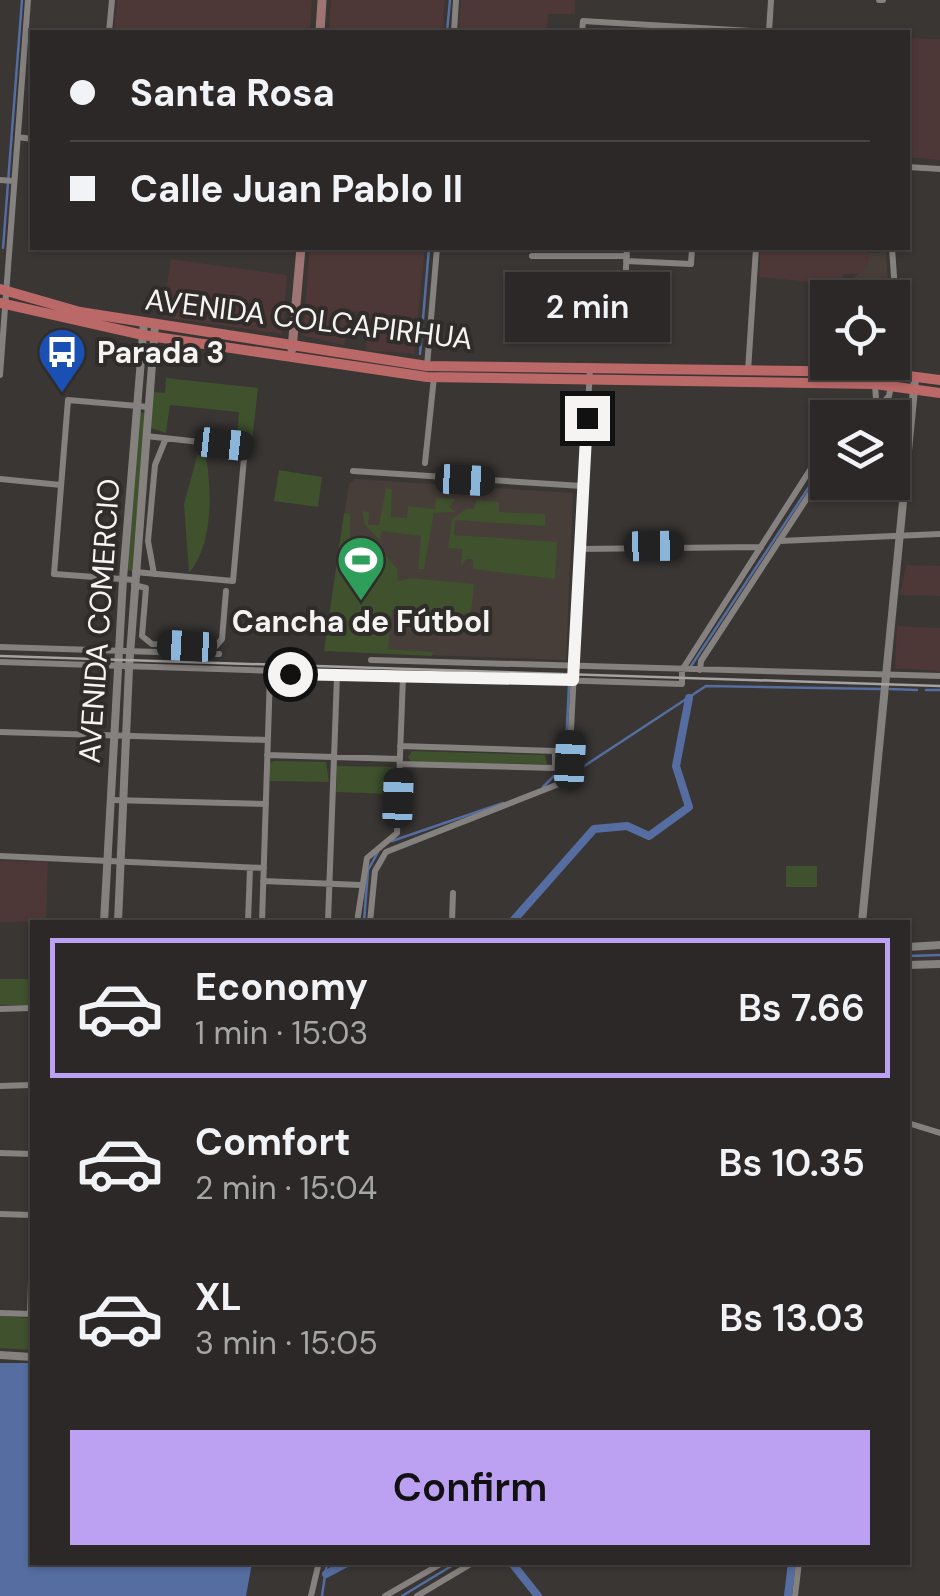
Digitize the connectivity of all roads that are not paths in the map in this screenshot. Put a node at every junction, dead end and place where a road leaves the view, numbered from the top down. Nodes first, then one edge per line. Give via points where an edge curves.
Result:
1 (28, 0) edge
2 (112, 0) edge
3 (322, 0) edge
4 (456, 0) edge
5 (771, 0) edge
6 (640, 28) edge
7 (110, 30) edge
8 (320, 30) edge
9 (454, 30) edge
10 (582, 30) edge
11 (704, 30) edge
12 (769, 30) edge
13 (18, 137) junction
14 (30, 138) edge
15 (910, 167) edge
16 (940, 169) edge
17 (0, 180) edge
18 (14, 182) junction
19 (301, 250) edge
20 (436, 250) edge
21 (568, 250) edge
22 (692, 250) edge
23 (756, 250) edge
24 (892, 250) edge
25 (627, 255) edge
26 (532, 256) dead end
27 (568, 259) junction
28 (894, 280) edge
29 (3, 290) edge
30 (3, 305) edge
31 (624, 308) dead end
32 (149, 330) junction
33 (293, 345) junction
34 (291, 358) junction
35 (429, 373) junction
36 (590, 374) junction
37 (0, 375) edge
38 (747, 377) junction
39 (810, 377) edge
40 (910, 378) edge
41 (915, 379) junction
42 (940, 380) edge
43 (876, 384) junction
44 (891, 385) junction
45 (914, 392) junction
46 (940, 394) edge
47 (875, 400) edge
48 (886, 400) edge
49 (136, 406) junction
50 (149, 407) junction
51 (146, 436) junction
52 (166, 438) junction
53 (425, 463) dead end
54 (353, 470) dead end
55 (810, 470) edge
56 (0, 479) edge
57 (61, 485) junction
58 (582, 486) junction
59 (810, 494) edge
60 (902, 533) junction
61 (940, 534) edge
62 (779, 541) junction
63 (762, 547) junction
64 (578, 550) junction
65 (154, 574) junction
66 (123, 578) junction
67 (135, 579) junction
68 (226, 591) dead end
69 (0, 647) edge
70 (118, 651) junction
71 (130, 652) junction
72 (219, 654) dead end
73 (371, 660) dead end
74 (0, 662) edge
75 (118, 666) junction
76 (573, 666) junction
77 (129, 668) junction
78 (682, 670) junction
79 (700, 670) junction
80 (270, 674) junction
81 (886, 675) junction
82 (337, 676) junction
83 (940, 676) edge
84 (402, 678) junction
85 (573, 680) junction
86 (0, 732) edge
87 (114, 736) junction
88 (126, 737) junction
89 (267, 740) junction
90 (400, 746) junction
91 (267, 755) junction
92 (334, 757) junction
93 (400, 761) junction
94 (569, 767) dead end
95 (569, 780) dead end
96 (111, 800) junction
97 (124, 800) junction
98 (266, 804) junction
99 (0, 856) edge
100 (108, 860) junction
101 (121, 864) junction
102 (250, 868) junction
103 (264, 868) junction
104 (263, 882) junction
105 (330, 884) junction
106 (360, 885) junction
107 (453, 893) dead end
108 (104, 920) edge
109 (118, 920) edge
110 (248, 920) edge
111 (262, 920) edge
112 (328, 920) edge
113 (357, 920) edge
114 (370, 920) edge
115 (452, 920) edge
116 (862, 920) edge
117 (940, 945) edge
118 (910, 946) edge
119 (940, 964) edge
120 (910, 965) edge
121 (30, 1008) edge
122 (0, 1009) edge
123 (30, 1085) edge
124 (0, 1086) edge
125 (910, 1124) edge
126 (940, 1133) edge
127 (0, 1153) edge
128 (30, 1154) edge
129 (0, 1214) edge
130 (30, 1215) edge
131 (0, 1312) edge
132 (30, 1314) edge
133 (0, 1355) edge
134 (30, 1357) edge
135 (318, 1565) edge
136 (439, 1565) edge
137 (469, 1565) edge
138 (799, 1565) edge
139 (311, 1596) edge
140 (386, 1596) edge
141 (417, 1596) edge
142 (796, 1596) edge

1 - 13 street
2 - 7 street
3 - 8 main road
4 - 9 street
5 - 12 street
6 - 10 street via 583,21
6 - 11 street
13 - 14 street
13 - 18 street
15 - 16 street
17 - 18 street
18 - 29 street
19 - 33 main road
20 - 35 street
21 - 27 street
22 - 25 street via 691,264
23 - 38 street
24 - 28 street
25 - 27 street
25 - 31 street
26 - 27 street
29 - 30 street
29 - 32 main road, AVENIDA COLCAPIRHUA
30 - 32 main road, AVENIDA COLCAPIRHUA
30 - 37 street
32 - 33 main road, AVENIDA COLCAPIRHUA
32 - 34 main road, AVENIDA COLCAPIRHUA
32 - 49 street, AVENIDA COMERCIO
32 - 50 street, AVENIDA COMERCIO
33 - 34 main road
33 - 35 main road, AVENIDA COLCAPIRHUA
34 - 35 main road, AVENIDA COLCAPIRHUA
35 - 36 main road, AVENIDA COLCAPIRHUA
35 - 53 street
36 - 38 main road, AVENIDA COLCAPIRHUA
36 - 58 street
38 - 39 main road, AVENIDA COLCAPIRHUA
38 - 43 main road, AVENIDA COLCAPIRHUA
40 - 41 main road, AVENIDA COLCAPIRHUA
41 - 42 main road, AVENIDA COLCAPIRHUA
41 - 45 street
43 - 44 main road, AVENIDA COLCAPIRHUA
43 - 47 street
44 - 45 main road, AVENIDA COLCAPIRHUA
44 - 48 street
45 - 46 main road, AVENIDA COLCAPIRHUA
45 - 60 street
49 - 50 street
49 - 57 street via 68,400
49 - 66 street, AVENIDA COMERCIO
50 - 51 street, AVENIDA COMERCIO
51 - 52 street
51 - 67 street, AVENIDA COMERCIO
52 - 65 street via 155,465 148,542
52 - 65 street via 245,447 233,581
54 - 58 street
55 - 63 street
56 - 57 street
57 - 66 street via 54,574
58 - 64 street
59 - 62 street
60 - 61 street
60 - 62 street
60 - 81 street
62 - 79 street
63 - 64 street
63 - 78 street
64 - 76 street
65 - 67 street
66 - 67 street
66 - 70 street, AVENIDA COMERCIO
67 - 68 street via 146,588 142,636 152,644 216,646
67 - 71 street, AVENIDA COMERCIO
69 - 70 street
70 - 71 street
70 - 75 street, AVENIDA COMERCIO
71 - 72 street
71 - 77 street, AVENIDA COMERCIO
73 - 76 street
74 - 75 street
75 - 77 street
75 - 87 street, AVENIDA COMERCIO
76 - 78 street
76 - 85 street
77 - 80 street
77 - 88 street, AVENIDA COMERCIO
78 - 79 street
78 - 85 street via 682,684
79 - 81 street
80 - 82 street
80 - 89 street
81 - 83 street
81 - 116 street
82 - 84 street
82 - 92 street
84 - 85 street
84 - 90 street
85 - 94 street
86 - 87 street
87 - 88 street
87 - 96 street, AVENIDA COMERCIO
88 - 89 street
88 - 97 street, AVENIDA COMERCIO
89 - 91 street
90 - 93 street
90 - 93 street via 556,752 555,768
91 - 92 street
91 - 98 street
92 - 93 street
92 - 105 street
93 - 106 street via 397,833 367,858
95 - 114 street via 386,852 375,871
96 - 97 street
96 - 100 street, AVENIDA COMERCIO
97 - 98 street
97 - 101 street, AVENIDA COMERCIO
98 - 103 street
99 - 100 street
100 - 101 street
100 - 108 street, AVENIDA COMERCIO
101 - 102 street
101 - 109 street, AVENIDA COMERCIO
102 - 103 street
102 - 110 street
103 - 104 street
104 - 105 street
104 - 111 street
105 - 106 street
105 - 112 street
106 - 113 street
107 - 115 street
117 - 118 street
119 - 120 street
121 - 122 street
123 - 124 street
125 - 126 street
127 - 128 street
129 - 130 street
131 - 132 street
133 - 134 street
135 - 139 street
136 - 140 street
137 - 141 street
138 - 142 street

